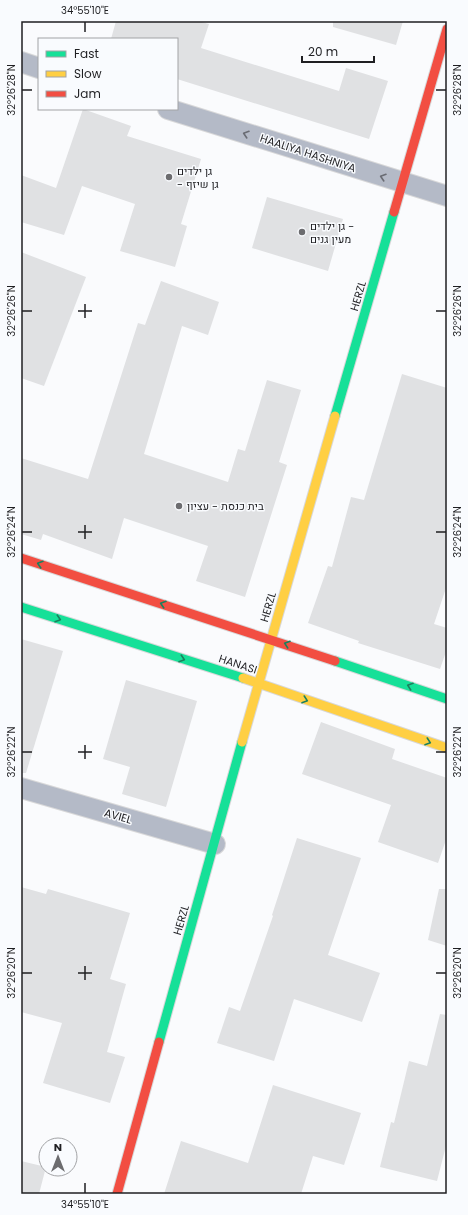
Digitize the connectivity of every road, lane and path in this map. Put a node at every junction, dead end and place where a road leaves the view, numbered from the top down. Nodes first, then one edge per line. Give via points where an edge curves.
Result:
1 (447, 29) edge
2 (21, 62) edge
3 (38, 68) edge
4 (171, 110) edge
5 (403, 184) junction
6 (447, 196) edge
7 (21, 558) edge
8 (21, 607) edge
9 (272, 639) junction
10 (258, 684) junction
11 (447, 699) edge
12 (447, 748) edge
13 (21, 788) edge
14 (215, 844) junction
15 (116, 1194) edge

1 - 5 street, HERZL
2 - 3 street
5 -> 4 street, HAALIYA HASHNIYA
5 - 6 street, HAALIYA HASHNIYA
5 - 9 street, HERZL
9 -> 7 street
8 -> 10 street, HANASI
9 - 10 street, HERZL
11 -> 9 street
10 -> 12 street, HANASI
10 - 14 street, HERZL
13 - 14 street, AVIEL
14 - 15 street, HERZL

